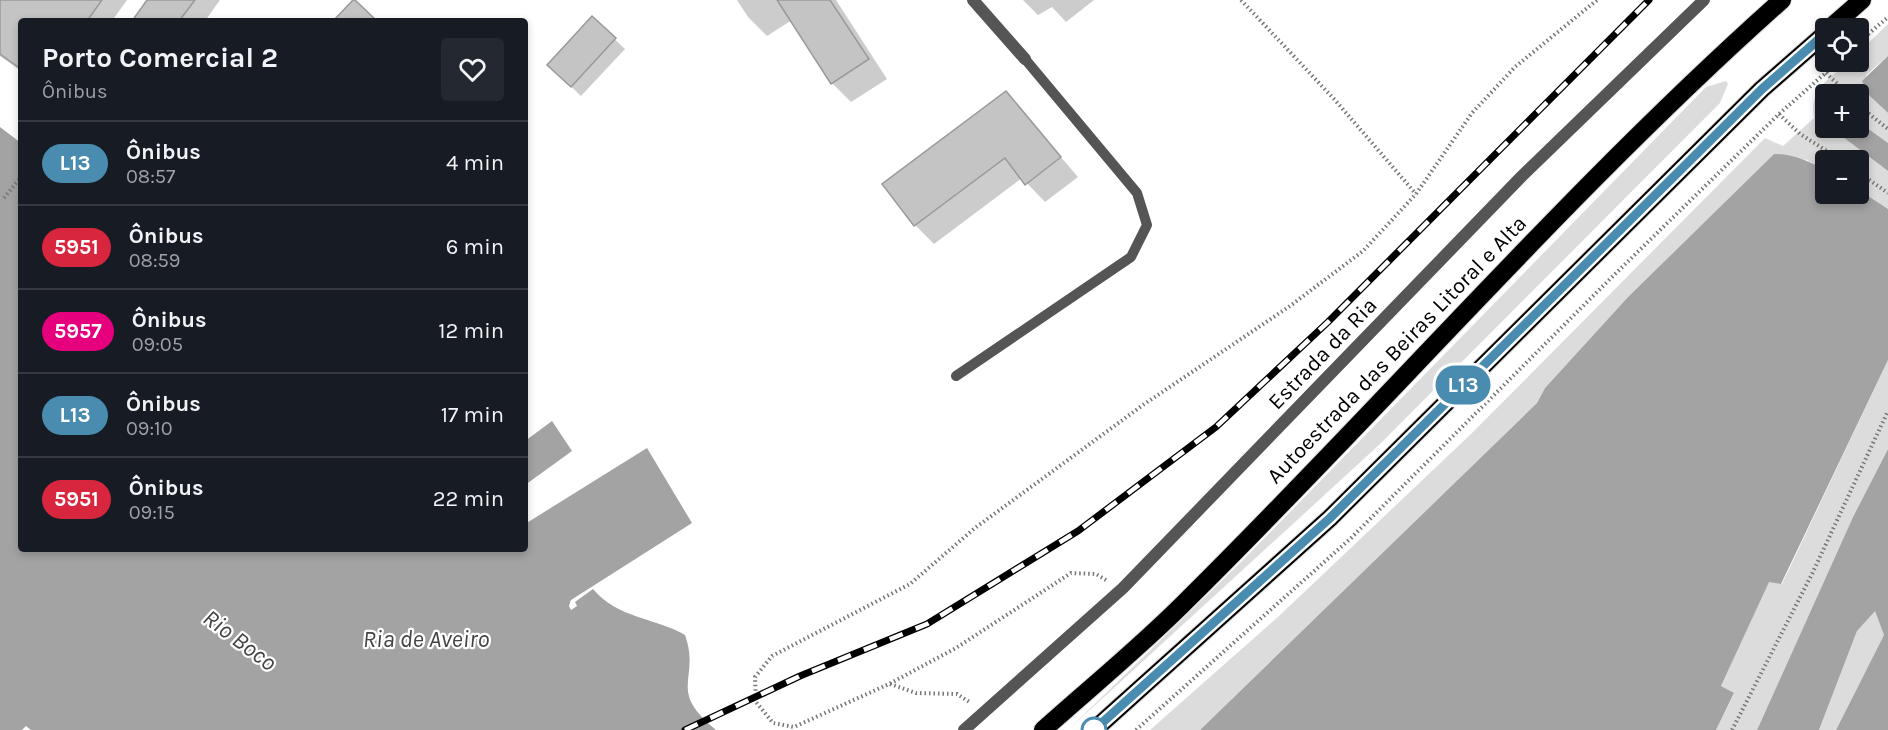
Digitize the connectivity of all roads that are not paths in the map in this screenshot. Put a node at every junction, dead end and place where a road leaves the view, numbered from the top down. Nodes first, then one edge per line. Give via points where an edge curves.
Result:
1 (973, 0) edge
2 (1704, 0) edge
3 (1782, 0) edge
4 (1862, 0) edge
5 (1841, 18) edge
6 (1815, 43) edge
7 (1025, 59) joint
8 (956, 376) dead end
9 (964, 730) edge
10 (1043, 730) edge
11 (1094, 730) edge

1 - 7 street
2 - 9 street, Estrada da Ria via 1522,176 1123,588
3 - 10 highway, Autoestrada das Beiras Litoral e Alta via 1724,51 1560,215 1189,599
4 - 5 highway
6 - 11 highway via 1737,114 1330,518
7 - 8 lane via 1137,193 1147,225 1131,257

